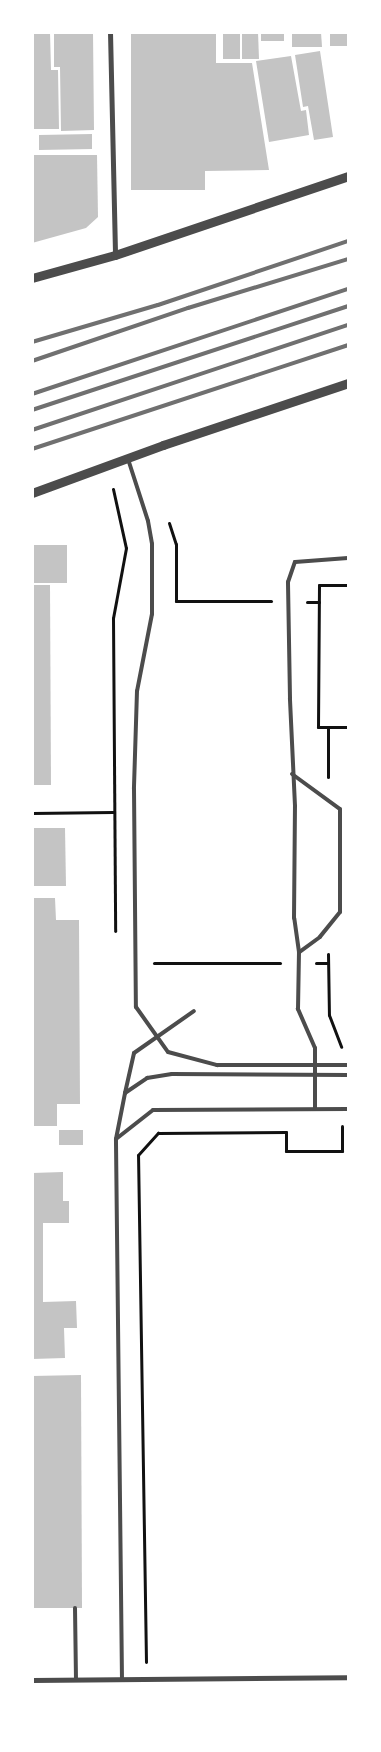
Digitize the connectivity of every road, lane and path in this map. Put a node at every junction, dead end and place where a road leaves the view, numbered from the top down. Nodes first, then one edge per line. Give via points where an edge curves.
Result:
1 (110, 32) edge
2 (348, 176) edge
3 (115, 255) junction
4 (32, 278) edge
5 (348, 383) edge
6 (127, 458) junction
7 (32, 493) edge
8 (166, 516) dead end
9 (348, 558) edge
10 (348, 585) edge
11 (288, 602) junction
12 (319, 602) junction
13 (328, 727) junction
14 (348, 728) edge
15 (292, 774) junction
16 (327, 799) junction
17 (113, 812) dead end
18 (32, 813) edge
19 (327, 928) junction
20 (299, 952) junction
21 (194, 1011) dead end
22 (341, 1054) dead end
23 (348, 1065) edge
24 (348, 1075) edge
25 (126, 1094) junction
26 (315, 1109) junction
27 (342, 1109) junction
28 (348, 1109) edge
29 (116, 1139) junction
30 (75, 1608) dead end
31 (348, 1677) edge
32 (32, 1680) edge
33 (76, 1680) junction
34 (122, 1680) junction
35 (146, 1680) junction

1 - 3 street
2 - 3 street
3 - 4 street
5 - 6 street
6 - 7 street
6 - 23 lane via 148,521 152,544 152,614 137,691 134,789 136,1007 168,1052 217,1065
8 - 11 path via 176,544 176,601
9 - 11 lane via 295,562 288,582
10 - 12 path via 319,584
11 - 12 path
11 - 15 lane
12 - 13 path via 318,727
13 - 14 path
13 - 16 path
15 - 16 lane
15 - 20 lane via 296,806 294,918
16 - 19 lane via 340,809 340,912
17 - 18 path
19 - 20 lane
19 - 22 path via 329,1015 341,1044
20 - 26 lane via 298,1009 315,1048
21 - 25 lane via 134,1053
24 - 25 lane via 172,1074 146,1078
25 - 29 lane
26 - 27 lane
26 - 29 lane via 153,1110
27 - 28 lane
27 - 35 path via 342,1151 286,1151 286,1132 158,1133 138,1155
29 - 34 lane
30 - 33 lane
31 - 35 street
32 - 33 street
33 - 34 street
34 - 35 street

